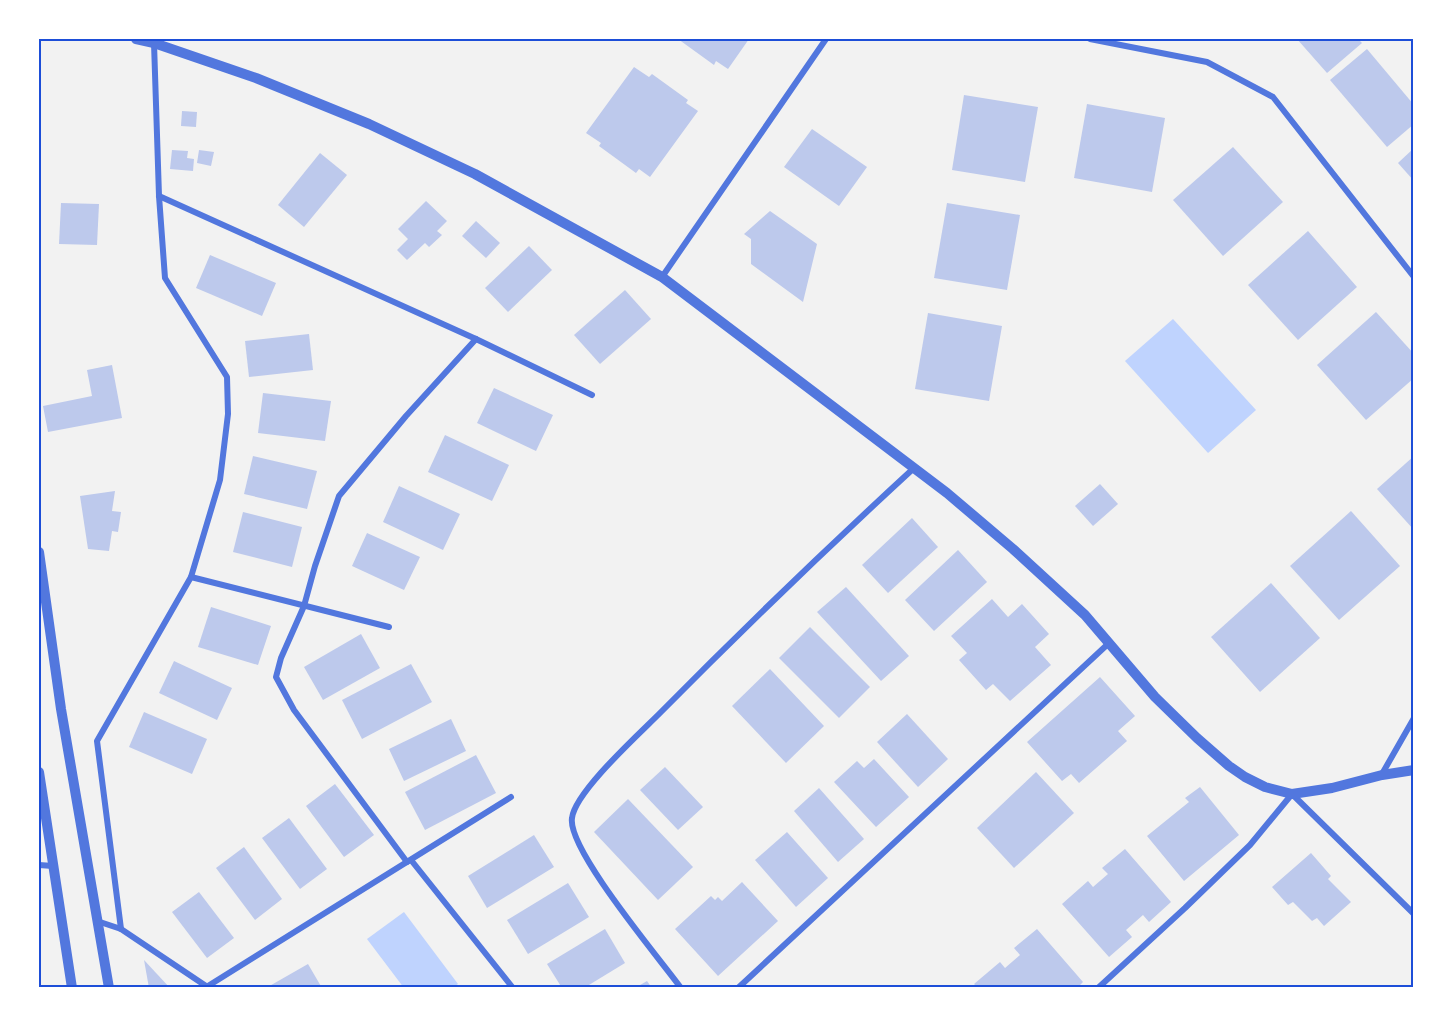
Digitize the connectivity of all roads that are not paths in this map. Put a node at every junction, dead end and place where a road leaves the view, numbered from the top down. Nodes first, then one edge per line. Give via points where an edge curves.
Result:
1 (136, 39) edge
2 (826, 39) edge
3 (1090, 39) edge
4 (154, 43) junction
5 (159, 196) junction
6 (662, 277) junction
7 (1414, 277) edge
8 (476, 339) junction
9 (592, 395) dead end
10 (914, 468) junction
11 (39, 552) edge
12 (191, 577) junction
13 (304, 606) junction
14 (389, 627) dead end
15 (1109, 643) junction
16 (1414, 718) edge
17 (1414, 770) edge
18 (39, 772) edge
19 (1382, 775) junction
20 (1292, 794) junction
21 (510, 797) dead end
22 (409, 861) junction
23 (39, 865) edge
24 (54, 866) junction
25 (1414, 914) edge
26 (97, 921) junction
27 (121, 929) junction
28 (208, 987) edge
29 (72, 988) edge
30 (109, 988) edge
31 (513, 988) edge
32 (681, 988) edge
33 (738, 988) edge
34 (1098, 988) edge

1 - 4 street
2 - 6 street
3 - 7 street via 1207,62 1273,97
4 - 5 street
4 - 6 street via 256,78 369,124 475,174
5 - 8 street
5 - 12 street via 165,278 227,377 228,414 220,480
6 - 10 street
8 - 9 street
8 - 13 street via 339,496
10 - 15 street via 1060,590
10 - 32 street via 802,570 578,801 571,818 582,853
11 - 26 street
12 - 13 street
12 - 27 street via 98,741
13 - 14 street
13 - 22 street via 276,677 294,710
15 - 20 street via 1155,697 1229,766 1265,787
15 - 33 street
16 - 19 street
17 - 19 street
18 - 24 street
19 - 20 street
20 - 25 street
20 - 34 street via 1250,845
21 - 22 street
22 - 28 street
22 - 31 street
23 - 24 street
24 - 29 street
26 - 27 street
26 - 30 street
27 - 28 street

